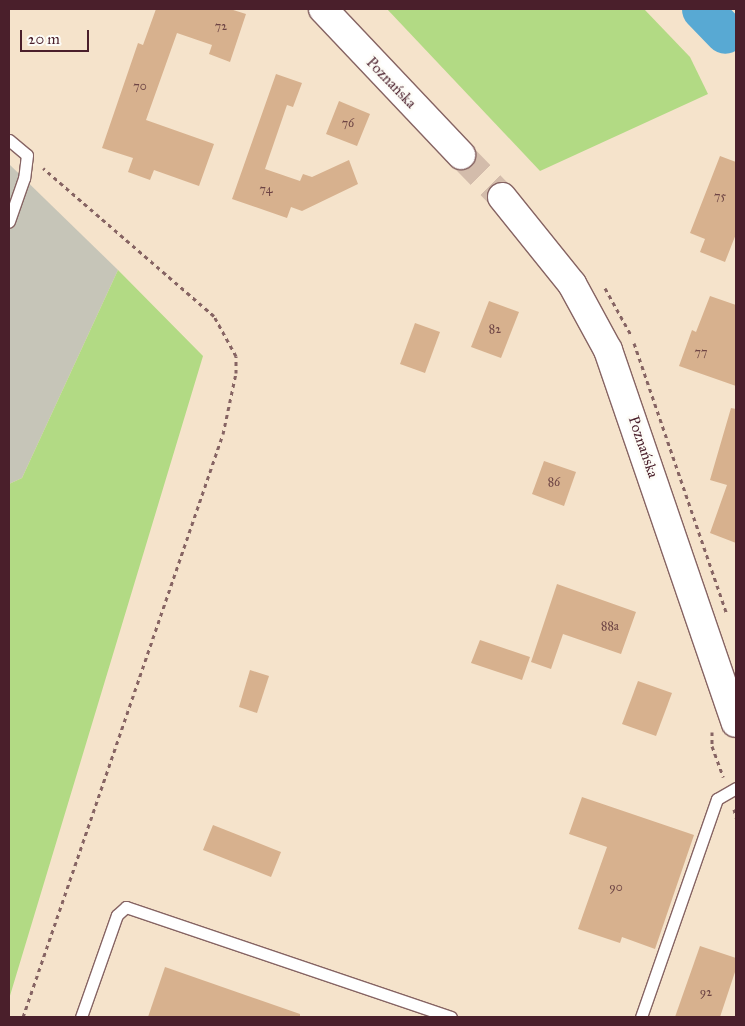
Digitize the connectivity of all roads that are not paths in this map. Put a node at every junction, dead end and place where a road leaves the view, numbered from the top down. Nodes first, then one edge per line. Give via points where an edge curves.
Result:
1 (323, 9) edge
2 (9, 140) edge
3 (461, 155) tunnel mouth
4 (502, 198) tunnel mouth
5 (9, 221) edge
6 (736, 723) edge
7 (736, 788) edge
8 (81, 1017) edge
9 (451, 1017) edge
10 (641, 1017) edge

1 - 3 street, Poznańska
2 - 5 lane via 27,155 24,178
4 - 6 street, Poznańska via 572,284 608,350
7 - 10 lane via 717,799
8 - 9 lane via 117,915 126,907

